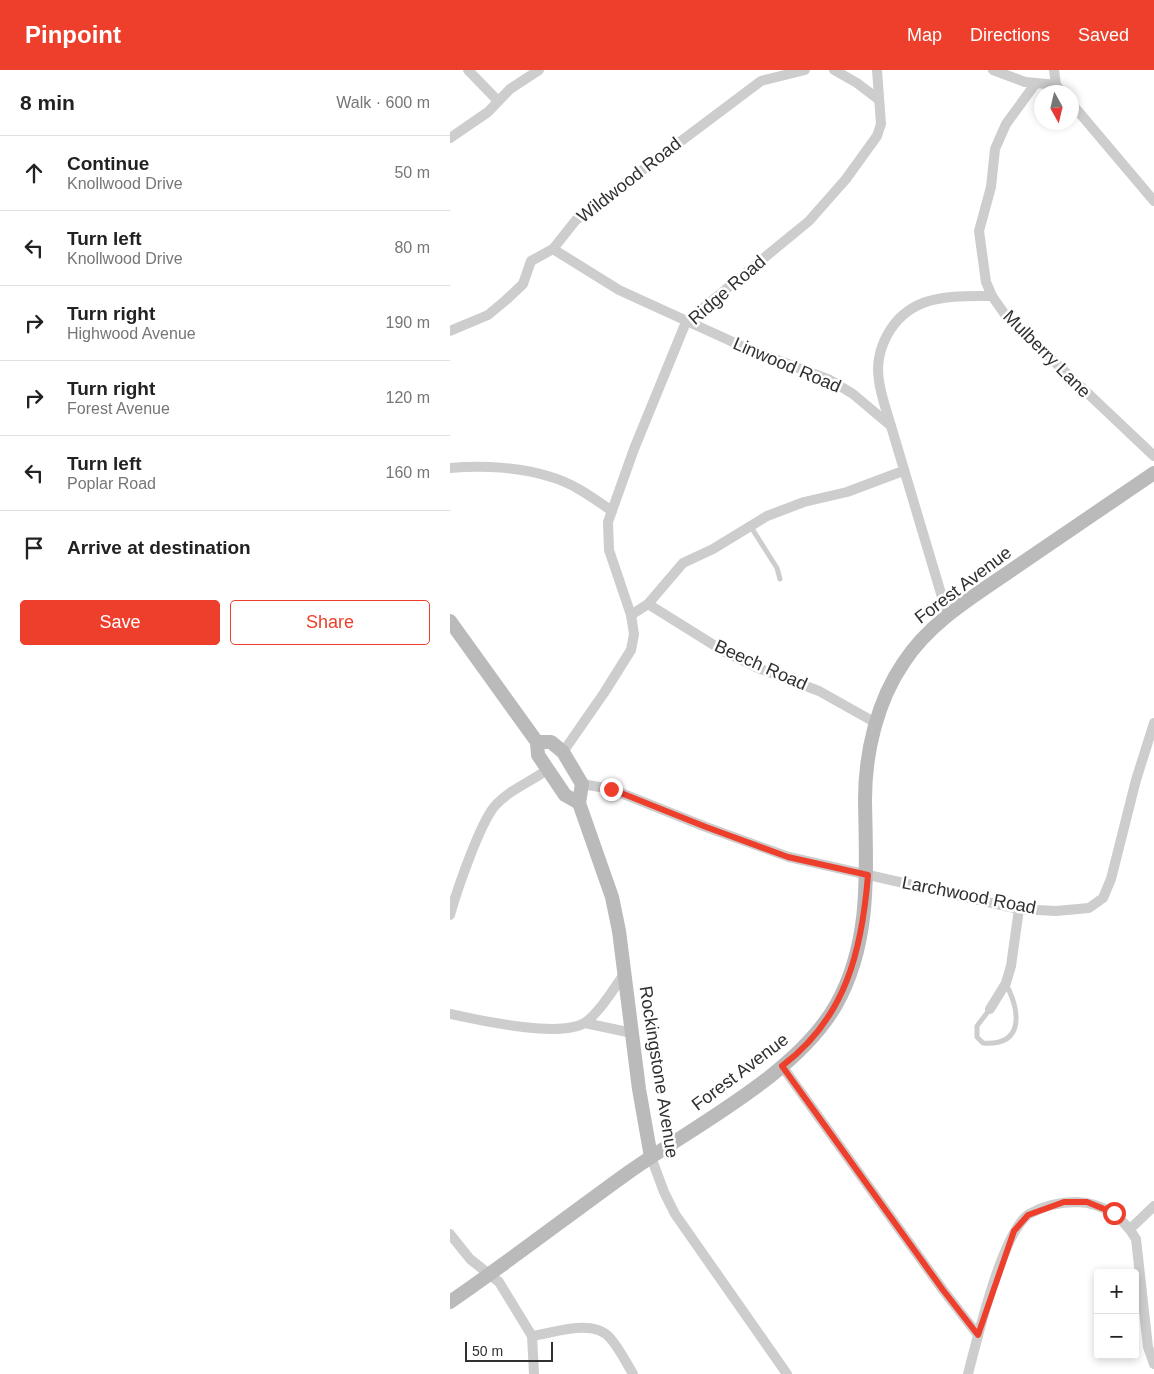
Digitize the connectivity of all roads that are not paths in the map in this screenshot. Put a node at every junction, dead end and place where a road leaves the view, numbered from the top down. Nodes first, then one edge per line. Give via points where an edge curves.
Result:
1 (468, 70) edge
2 (539, 70) edge
3 (805, 70) edge
4 (834, 70) edge
5 (877, 70) edge
6 (993, 70) edge
7 (1054, 70) edge
8 (1036, 83) junction
9 (1044, 85) edge
10 (1058, 85) edge
11 (878, 99) junction
12 (498, 101) junction
13 (1079, 112) edge
14 (450, 138) edge
15 (1154, 202) edge
16 (553, 249) junction
17 (992, 296) junction
18 (686, 322) junction
19 (450, 332) edge
20 (891, 426) junction
21 (1154, 456) edge
22 (450, 468) edge
23 (904, 471) junction
24 (1154, 473) edge
25 (612, 511) junction
26 (750, 526) junction
27 (780, 579) dead end
28 (648, 604) junction
29 (631, 615) junction
30 (948, 617) junction
31 (450, 621) edge
32 (876, 723) junction
33 (1154, 723) edge
34 (537, 742) junction
35 (562, 752) junction
36 (548, 769) junction
37 (582, 784) junction
38 (580, 803) junction
39 (868, 875) junction
40 (1019, 909) junction
41 (450, 915) edge
42 (624, 974) junction
43 (1006, 983) junction
44 (990, 1009) joint
45 (450, 1014) edge
46 (585, 1023) junction
47 (632, 1033) junction
48 (782, 1066) junction
49 (651, 1157) junction
50 (1154, 1206) edge
51 (1130, 1229) junction
52 (450, 1234) edge
53 (490, 1274) junction
54 (450, 1302) edge
55 (978, 1335) junction
56 (532, 1336) junction
57 (1154, 1364) edge
58 (534, 1374) edge
59 (633, 1374) edge
60 (787, 1374) edge
61 (968, 1374) edge

1 - 12 street
2 - 12 street
3 - 16 street, Wildwood Road via 761,81 597,203 576,220
4 - 11 street
5 - 11 street, Ridge Road
6 - 8 street
7 - 10 street
8 - 9 street
8 - 17 street, Mulberry Lane via 1006,124 995,149 979,230 982,260
11 - 18 street, Ridge Road via 880,124 877,136 840,186 809,221
12 - 14 street via 488,112
13 - 15 street
16 - 18 street, Linwood Road via 619,290
16 - 19 street, Wildwood Road via 532,261 523,284 488,316
17 - 20 street via 957,296 923,303 908,311 892,326 879,358 879,380
17 - 21 street, Mulberry Lane via 1006,316
18 - 20 street, Linwood Road via 830,380 853,394
18 - 25 street, Ridge Road
20 - 23 street
22 - 25 street via 490,468 552,477
23 - 26 street via 847,492 804,502
23 - 30 street
24 - 30 street, Forest Avenue
25 - 29 street, Ridge Road via 608,522 609,550
26 - 27 lane via 777,568
26 - 28 street via 684,563
28 - 29 street
28 - 32 street, Beech Road via 725,652 819,691
29 - 35 street, Ridge Road via 634,634 631,650
30 - 32 street, Forest Avenue via 923,638 904,661 890,685
31 - 34 street
32 - 39 street, Forest Avenue via 868,750 865,797
33 - 40 street, Larchwood Road via 1103,898 1089,908 1056,911
34 - 35 street via 551,742
34 - 36 street via 538,755
35 - 37 street
36 - 38 street via 564,795
36 - 41 street via 494,807 479,835
37 - 38 street, Rockingstone Avenue
37 - 39 street, Larchwood Road via 611,789 788,857
38 - 42 street, Rockingstone Avenue via 612,897
39 - 40 street, Larchwood Road
39 - 48 street, Forest Avenue via 860,938 848,981 823,1026 798,1054
40 - 43 street
42 - 46 street
42 - 47 street, Rockingstone Avenue
43 - 44 street
43 - 44 lane via 1018,1014 1015,1028 1006,1039 995,1044 983,1043 977,1037 977,1026
45 - 46 street via 523,1027 555,1029
46 - 47 street
47 - 49 street, Rockingstone Avenue
48 - 49 street, Forest Avenue
48 - 55 street
49 - 53 street, Forest Avenue
49 - 60 street, Rockingstone Avenue via 675,1214
50 - 51 street
51 - 55 street via 1114,1213 1087,1202 1064,1202 1028,1215 1014,1231
51 - 57 street via 1136,1239 1148,1347
52 - 53 street via 470,1259
53 - 54 street, Forest Avenue
53 - 56 street via 499,1282
55 - 61 street
56 - 58 street
56 - 59 street via 587,1327 602,1331 611,1338

